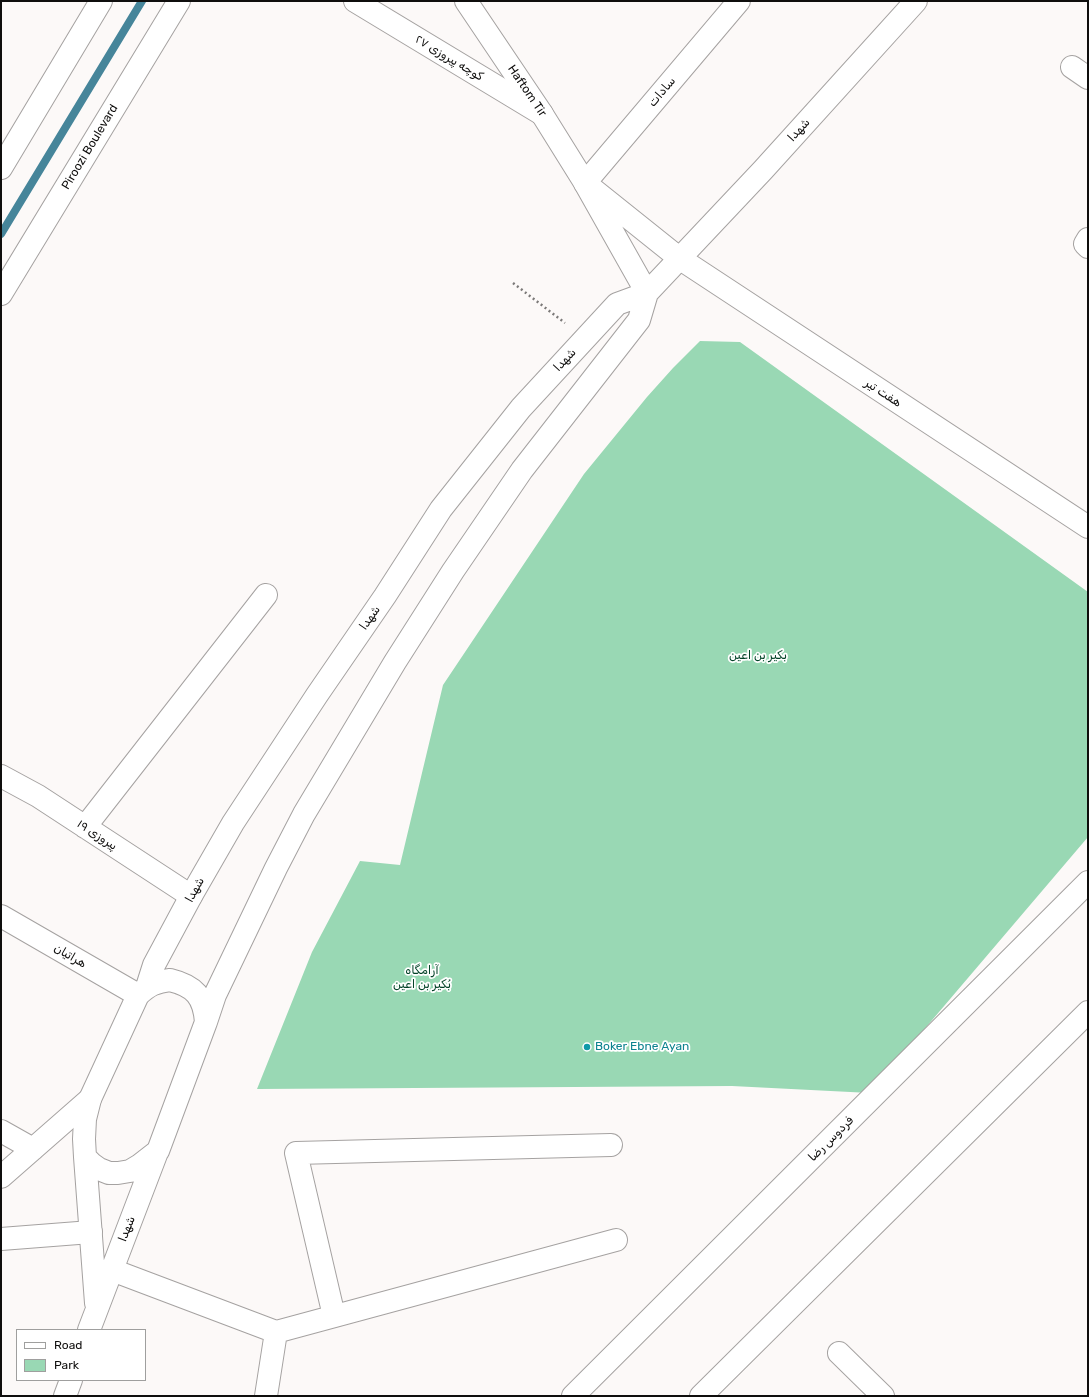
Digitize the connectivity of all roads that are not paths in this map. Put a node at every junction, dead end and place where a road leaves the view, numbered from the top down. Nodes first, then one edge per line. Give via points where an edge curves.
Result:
1 (101, 1) edge
2 (179, 1) edge
3 (355, 1) edge
4 (466, 1) edge
5 (739, 1) edge
6 (916, 1) edge
7 (542, 114) junction
8 (1, 168) edge
9 (585, 183) junction
10 (679, 258) junction
11 (647, 293) junction
12 (1, 294) edge
13 (1088, 527) edge
14 (266, 595) dead end
15 (1, 776) edge
16 (85, 828) junction
17 (1088, 882) edge
18 (191, 896) junction
19 (1, 916) edge
20 (143, 991) junction
21 (1088, 1012) edge
22 (206, 1022) junction
23 (90, 1099) junction
24 (1, 1131) edge
25 (611, 1145) dead end
26 (33, 1148) junction
27 (158, 1151) junction
28 (85, 1157) junction
29 (1, 1177) edge
30 (91, 1232) junction
31 (1, 1239) edge
32 (616, 1240) dead end
33 (112, 1270) junction
34 (97, 1308) junction
35 (334, 1316) junction
36 (89, 1329) edge
37 (276, 1332) junction
38 (839, 1353) dead end
39 (71, 1381) edge
40 (65, 1396) edge
41 (266, 1396) edge
42 (573, 1396) edge
43 (701, 1396) edge
44 (883, 1396) edge

1 - 8 street
2 - 12 street, Piroozi Boulevard
3 - 7 street, کوچه پیروزی ۲۷
4 - 7 street, Haftom Tir
5 - 9 street, سادات
6 - 10 street, شهدا via 763,170
7 - 9 street, Haftom Tir
9 - 10 street, هفت تیر
9 - 11 street, Haftom Tir
10 - 11 street, شهدا
10 - 13 street, هفت تیر
11 - 18 street, شهدا via 617,304 521,408 441,508 237,816
11 - 22 street, شهدا via 639,320 522,470 395,662 304,814 215,996
14 - 16 street
15 - 16 street, پیروزی ۱۹ via 38,796
16 - 18 street, پیروزی ۱۹
17 - 42 street, فردوس رضا
18 - 20 street, شهدا
19 - 20 street, هراتیان
20 - 22 street via 158,982 170,980 182,983 193,989 201,998
20 - 23 street, شهدا
21 - 43 street
22 - 27 street, شهدا
23 - 26 street
23 - 28 street, شهدا via 85,1119
24 - 26 street
25 - 35 street via 296,1153
26 - 29 street
27 - 28 street via 130,1171 118,1173 99,1169
27 - 33 street, شهدا
28 - 30 street, شهدا
30 - 31 street
30 - 34 street, شهدا
32 - 35 street
33 - 34 street, شهدا
33 - 37 street
34 - 36 street, شهدا
35 - 37 street
37 - 41 street
38 - 44 street
39 - 40 street

